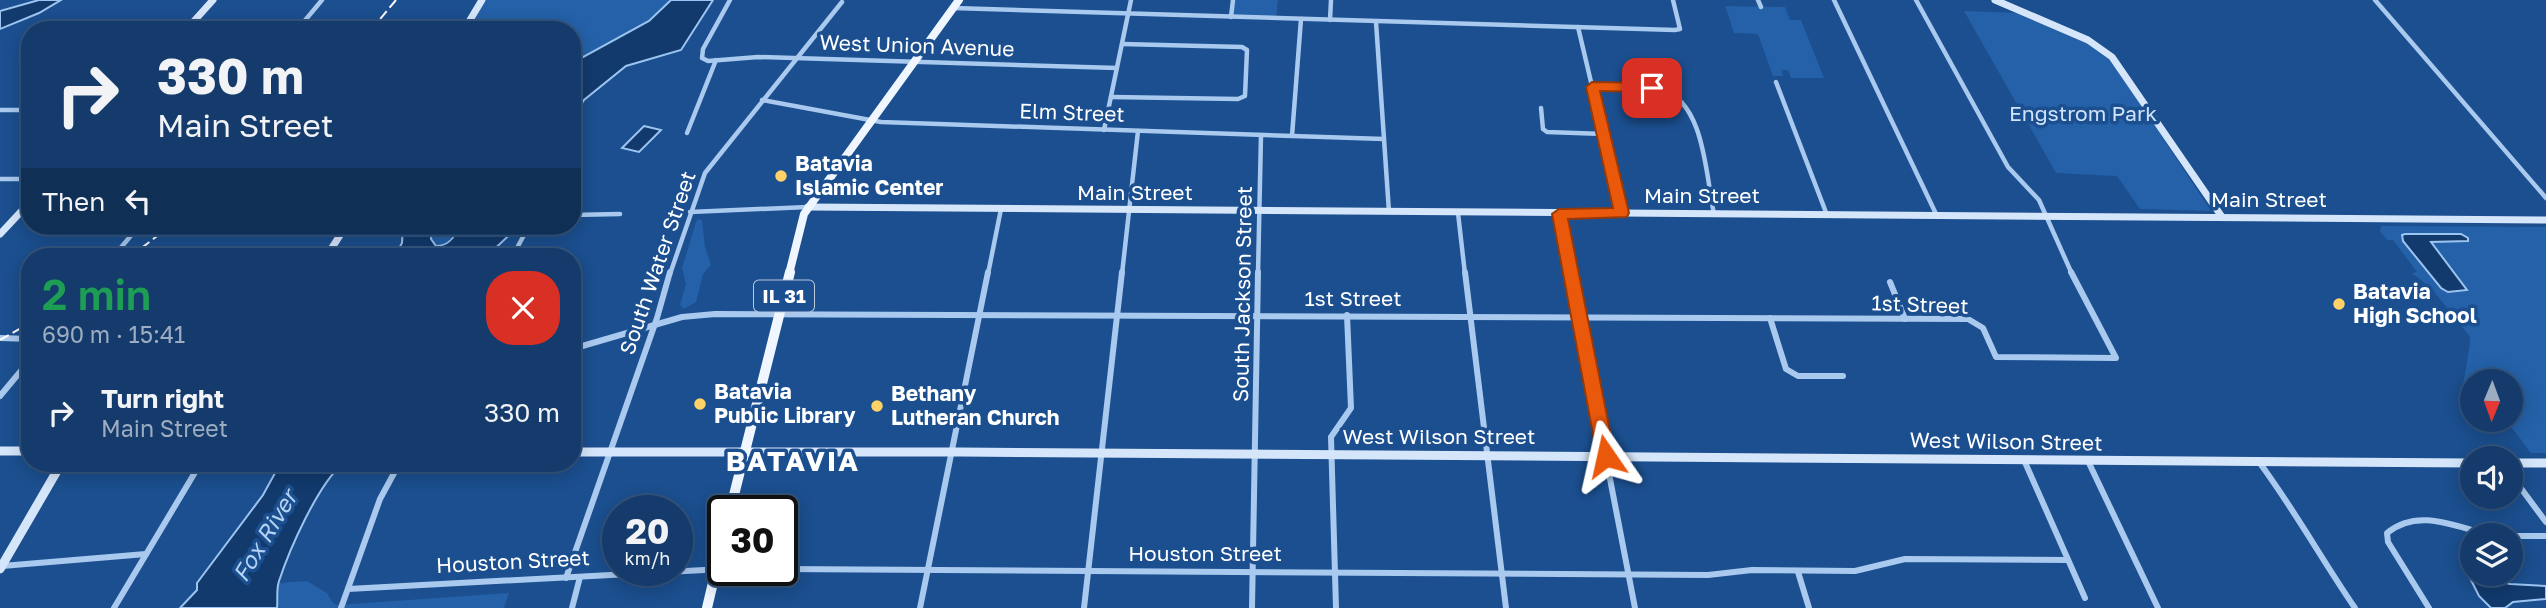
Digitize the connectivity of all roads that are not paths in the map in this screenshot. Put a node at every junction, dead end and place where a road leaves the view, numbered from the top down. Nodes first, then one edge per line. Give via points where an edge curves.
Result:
1 (213, 0) edge
2 (322, 0) edge
3 (482, 0) edge
4 (730, 0) edge
5 (959, 0) edge
6 (1131, 0) edge
7 (1233, 0) edge
8 (1331, 0) edge
9 (1673, 0) edge
10 (1759, 0) edge
11 (1834, 0) edge
12 (1916, 0) edge
13 (1994, 0) edge
14 (2375, 0) edge
15 (842, 2) dead end
16 (1761, 7) dead end
17 (953, 8) junction
18 (1128, 14) junction
19 (1231, 17) junction
20 (1301, 19) junction
21 (1330, 20) junction
22 (194, 21) edge
23 (305, 21) edge
24 (469, 21) edge
25 (1376, 22) junction
26 (1578, 27) junction
27 (1122, 44) junction
28 (797, 58) junction
29 (716, 60) junction
30 (913, 62) junction
31 (1117, 68) junction
32 (1776, 82) dead end
33 (1592, 87) junction
34 (1111, 97) junction
35 (762, 100) junction
36 (1541, 108) dead end
37 (0, 110) edge
38 (21, 110) edge
39 (870, 121) junction
40 (1104, 130) junction
41 (1139, 131) junction
42 (687, 133) dead end
43 (1604, 134) junction
44 (1261, 135) junction
45 (1292, 136) junction
46 (1384, 139) junction
47 (0, 179) edge
48 (21, 179) edge
49 (2546, 198) edge
50 (808, 207) junction
51 (1001, 209) junction
52 (1129, 211) junction
53 (1260, 211) junction
54 (21, 212) edge
55 (690, 212) junction
56 (1389, 212) junction
57 (1458, 213) junction
58 (1622, 213) junction
59 (620, 214) dead end
60 (1559, 214) junction
61 (1714, 214) junction
62 (581, 215) edge
63 (1827, 215) junction
64 (1937, 216) junction
65 (2048, 216) junction
66 (2222, 218) junction
67 (2546, 220) edge
68 (0, 234) edge
69 (1890, 282) dead end
70 (779, 314) junction
71 (979, 314) junction
72 (1118, 315) junction
73 (1258, 315) junction
74 (1347, 315) junction
75 (1470, 315) junction
76 (1579, 316) junction
77 (1770, 318) junction
78 (1905, 319) junction
79 (654, 326) junction
80 (0, 338) edge
81 (21, 339) edge
82 (581, 346) edge
83 (21, 371) edge
84 (1843, 376) dead end
85 (0, 396) edge
86 (0, 451) edge
87 (21, 451) edge
88 (581, 452) edge
89 (611, 452) junction
90 (744, 452) junction
91 (952, 452) junction
92 (1102, 453) junction
93 (1256, 454) junction
94 (1332, 454) junction
95 (1487, 455) junction
96 (1606, 456) junction
97 (2024, 460) junction
98 (2088, 461) junction
99 (2259, 462) junction
100 (2460, 463) edge
101 (2523, 463) edge
102 (2546, 463) edge
103 (56, 472) edge
104 (195, 472) edge
105 (395, 472) edge
106 (2523, 491) edge
107 (734, 495) edge
108 (2546, 522) edge
109 (2460, 527) edge
110 (2523, 536) edge
111 (2546, 537) edge
112 (146, 554) junction
113 (2067, 560) junction
114 (0, 567) edge
115 (798, 569) edge
116 (929, 570) junction
117 (707, 571) edge
118 (1088, 571) junction
119 (1253, 572) junction
120 (1335, 572) junction
121 (1798, 572) junction
122 (1502, 573) junction
123 (1628, 574) junction
124 (580, 577) junction
125 (566, 578) junction
126 (714, 586) edge
127 (348, 589) junction
128 (2085, 598) dead end
129 (114, 608) edge
130 (341, 608) edge
131 (572, 608) edge
132 (707, 608) edge
133 (920, 608) edge
134 (1084, 608) edge
135 (1252, 608) edge
136 (1336, 608) edge
137 (1506, 608) edge
138 (1635, 608) edge
139 (1808, 608) edge
140 (2158, 608) edge
141 (2355, 608) edge
142 (2429, 608) edge

1 - 22 main road
2 - 23 street
3 - 24 main road
4 - 29 street via 703,49 702,58
5 - 17 main road, IL 31
6 - 18 street
7 - 19 street
8 - 21 street
9 - 26 street via 1680,29
10 - 16 street
11 - 64 street
12 - 65 street via 2008,167 2033,191
13 - 66 main road via 2088,40 2112,57
14 - 49 street
15 - 28 street, South Water Street
17 - 18 street
17 - 30 main road, IL 31
18 - 19 street
18 - 27 street
19 - 20 street
20 - 21 street
20 - 45 street
21 - 25 street
25 - 26 street
25 - 46 street
26 - 33 street
27 - 31 street
27 - 34 street via 1241,47 1247,50 1245,96
28 - 29 street, West Union Avenue
28 - 30 street, West Union Avenue
28 - 35 street, South Water Street
29 - 42 street
30 - 31 street, West Union Avenue
30 - 39 main road, IL 31
31 - 34 street
32 - 63 street
33 - 43 street
33 - 61 street via 1652,88 1682,100 1697,137
34 - 40 street
35 - 39 street, Elm Street
35 - 55 street, South Water Street via 707,169
36 - 43 street via 1547,132
37 - 38 street
39 - 40 street, Elm Street
39 - 50 main road, IL 31
40 - 41 street, Elm Street
41 - 44 street, Elm Street
41 - 52 street
43 - 58 street
44 - 45 street, Elm Street
44 - 53 street, South Jackson Street
45 - 46 street, Elm Street
46 - 56 street
47 - 48 street
50 - 51 main road, Main Street
50 - 55 street, Main Street
50 - 70 main road, IL 31
51 - 52 main road, Main Street
51 - 71 street
52 - 53 main road, Main Street
52 - 72 street
53 - 56 main road, Main Street
53 - 73 street, South Jackson Street
54 - 68 main road
55 - 79 street, South Water Street
56 - 57 main road, Main Street
57 - 60 main road, Main Street
57 - 75 street
58 - 60 main road, Main Street
58 - 61 main road, Main Street
59 - 62 street
60 - 76 street
61 - 63 main road, Main Street
63 - 64 main road, Main Street
64 - 65 main road, Main Street
65 - 66 main road, Main Street
65 - 78 street, 1st Street via 2055,240 2116,358 1996,357 1976,321
66 - 67 main road, Main Street
69 - 78 street
70 - 71 street, 1st Street
70 - 79 street, 1st Street via 699,315
70 - 90 main road, IL 31
71 - 72 street, 1st Street
71 - 91 street
72 - 73 street, 1st Street
72 - 92 street
73 - 74 street, 1st Street
73 - 93 street, South Jackson Street
74 - 75 street, 1st Street
74 - 94 street via 1351,408 1333,429
75 - 76 street, 1st Street
75 - 95 street
76 - 77 street, 1st Street
76 - 96 street
77 - 78 street, 1st Street
77 - 84 street via 1786,369 1798,376
79 - 82 street, 1st Street
79 - 89 street, South Water Street
80 - 81 street
83 - 85 street
86 - 87 main road
88 - 89 main road, West Wilson Street
89 - 90 main road, West Wilson Street
89 - 125 street, South Water Street
90 - 91 main road, West Wilson Street
90 - 107 main road, IL 31
91 - 92 main road, West Wilson Street
91 - 116 street
92 - 93 main road, West Wilson Street
92 - 118 street
93 - 94 main road, West Wilson Street
93 - 119 street, South Jackson Street
94 - 95 main road, West Wilson Street
94 - 120 street
95 - 96 main road, West Wilson Street
95 - 122 street
96 - 97 main road, West Wilson Street
96 - 123 street
97 - 98 main road, West Wilson Street
97 - 113 street
98 - 99 main road, West Wilson Street
98 - 140 street
99 - 100 main road, West Wilson Street
99 - 141 street
101 - 102 main road
103 - 114 main road
104 - 112 street
105 - 127 street via 380,499
106 - 108 street
109 - 142 street via 2430,520 2394,525 2387,533 2393,553
110 - 111 street
112 - 114 street
112 - 129 street
113 - 121 street, Houston Street via 1905,559 1854,571
113 - 128 street
115 - 116 street, Houston Street
116 - 118 street, Houston Street
116 - 133 street
117 - 124 street, Houston Street
118 - 119 street, Houston Street
118 - 134 street
119 - 120 street, Houston Street
119 - 135 street, South Jackson Street
120 - 122 street, Houston Street
120 - 136 street
121 - 123 street, Houston Street
121 - 139 street
122 - 123 street, Houston Street
122 - 137 street
123 - 138 street
124 - 125 street, Houston Street
124 - 131 street
125 - 127 street, Houston Street
126 - 132 main road
127 - 130 street

